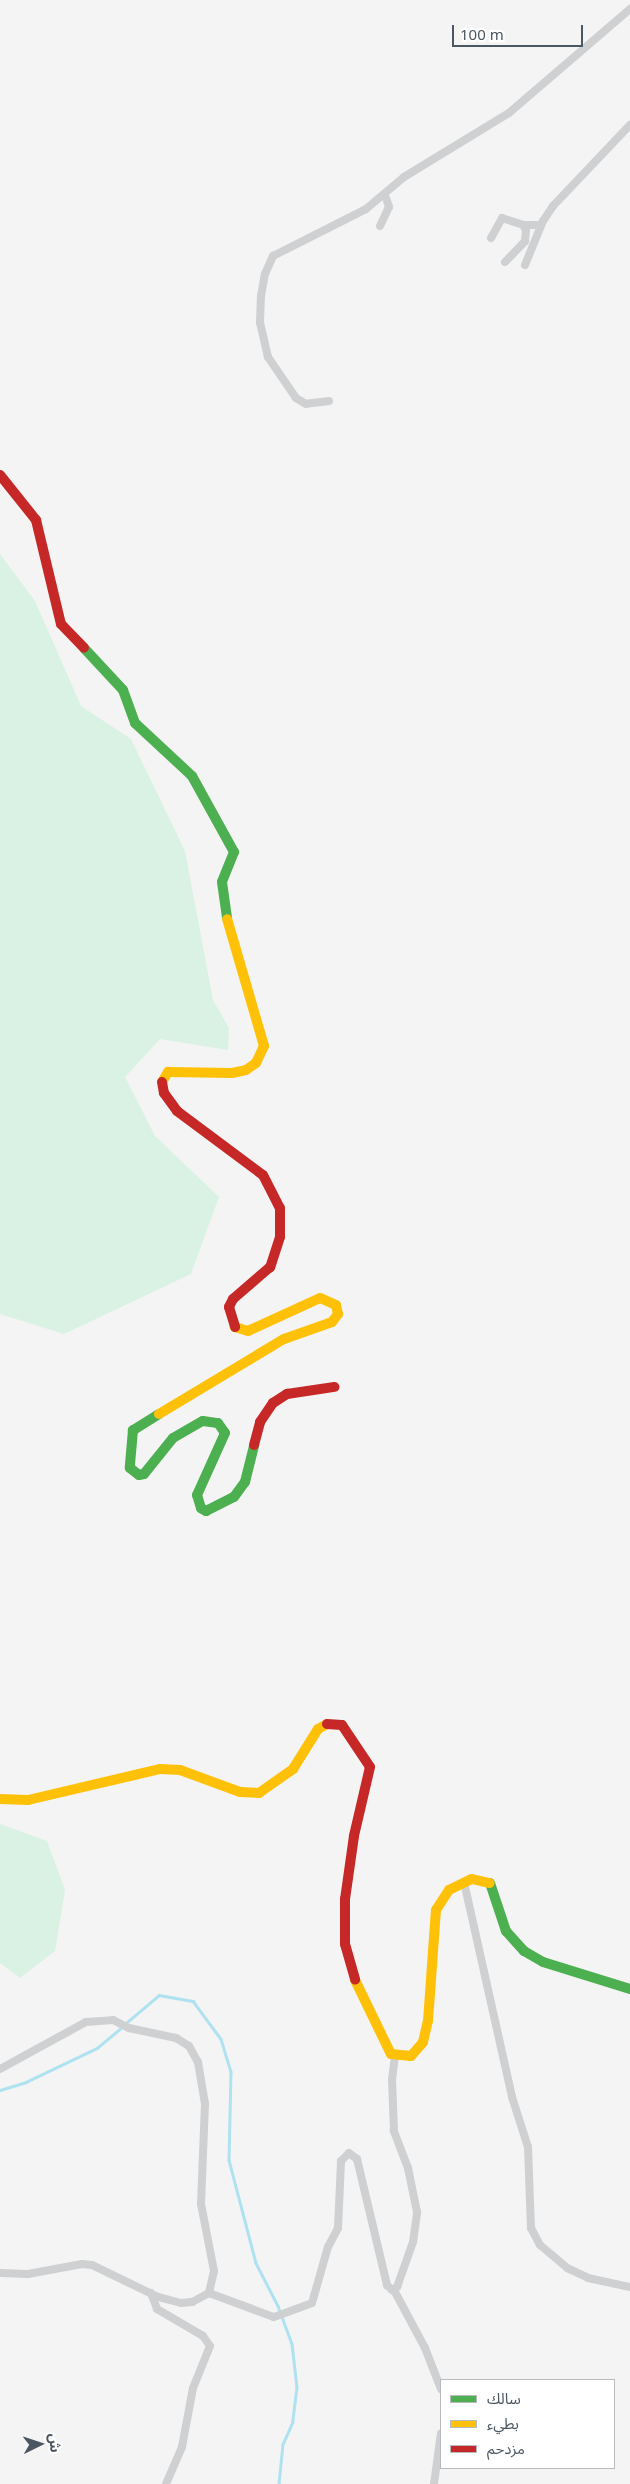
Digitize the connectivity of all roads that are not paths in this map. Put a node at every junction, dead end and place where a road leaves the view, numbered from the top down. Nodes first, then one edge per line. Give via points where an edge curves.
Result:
1 (630, 9) edge
2 (630, 124) edge
3 (386, 198) dead end
4 (541, 225) junction
5 (380, 226) dead end
6 (523, 226) junction
7 (492, 238) dead end
8 (505, 262) dead end
9 (525, 265) dead end
10 (329, 401) dead end
11 (0, 475) edge
12 (334, 1387) dead end
13 (0, 1798) edge
14 (464, 1882) junction
15 (630, 1989) edge
16 (395, 2056) junction
17 (0, 2069) edge
18 (0, 2273) edge
19 (630, 2287) edge
20 (394, 2290) junction
21 (151, 2293) junction
22 (209, 2293) junction
23 (440, 2386) edge
24 (440, 2440) edge
25 (166, 2484) edge
26 (434, 2484) edge

1 - 10 street via 509,113 409,174 366,208 273,256 261,296 260,324 268,357 296,398 306,404
2 - 4 street via 553,206
3 - 5 street via 388,207
4 - 6 street
4 - 9 street
6 - 7 street via 502,218
6 - 8 street via 525,241
11 - 12 street via 36,520 61,624 123,690 136,723 192,776 234,852 222,882 224,910 264,1046 256,1063 246,1070 232,1073 177,1070 168,1072 162,1081 164,1093 177,1111 264,1175 280,1208 280,1237 270,1267 233,1299 229,1308 231,1322 234,1327 248,1331 320,1298 336,1306 338,1314 332,1322 284,1339 244,1361 133,1430 130,1468 139,1475 144,1474 173,1438 203,1421 218,1423 224,1440 197,1495 201,1508 206,1511 213,1509 234,1497 245,1482 260,1422 273,1403 287,1394
13 - 16 street via 28,1800 160,1769 186,1772 240,1792 259,1793 282,1780 318,1729 326,1724 342,1725 370,1767 354,1836 345,1899 345,1944 355,1981 388,2051
14 - 15 street via 478,1878 492,1884 506,1931 516,1946 534,1958
14 - 16 street via 449,1890 436,1910 428,2021 423,2042 411,2056
14 - 19 street via 512,2097 528,2147 531,2228 540,2245 567,2268 588,2278
16 - 20 street via 392,2080 394,2131 409,2174 417,2219 403,2275
17 - 22 street via 86,2022 113,2020 129,2028 176,2038 189,2046 198,2062 206,2122 201,2204 214,2271
18 - 21 street via 28,2274 92,2265
20 - 22 street via 387,2285 357,2158 349,2153 342,2162 338,2228 328,2247 314,2299 304,2308 274,2317
20 - 23 street via 425,2348
21 - 22 street via 181,2303 192,2302
21 - 25 street via 156,2309 203,2336 210,2346 193,2388 182,2448
24 - 26 street

